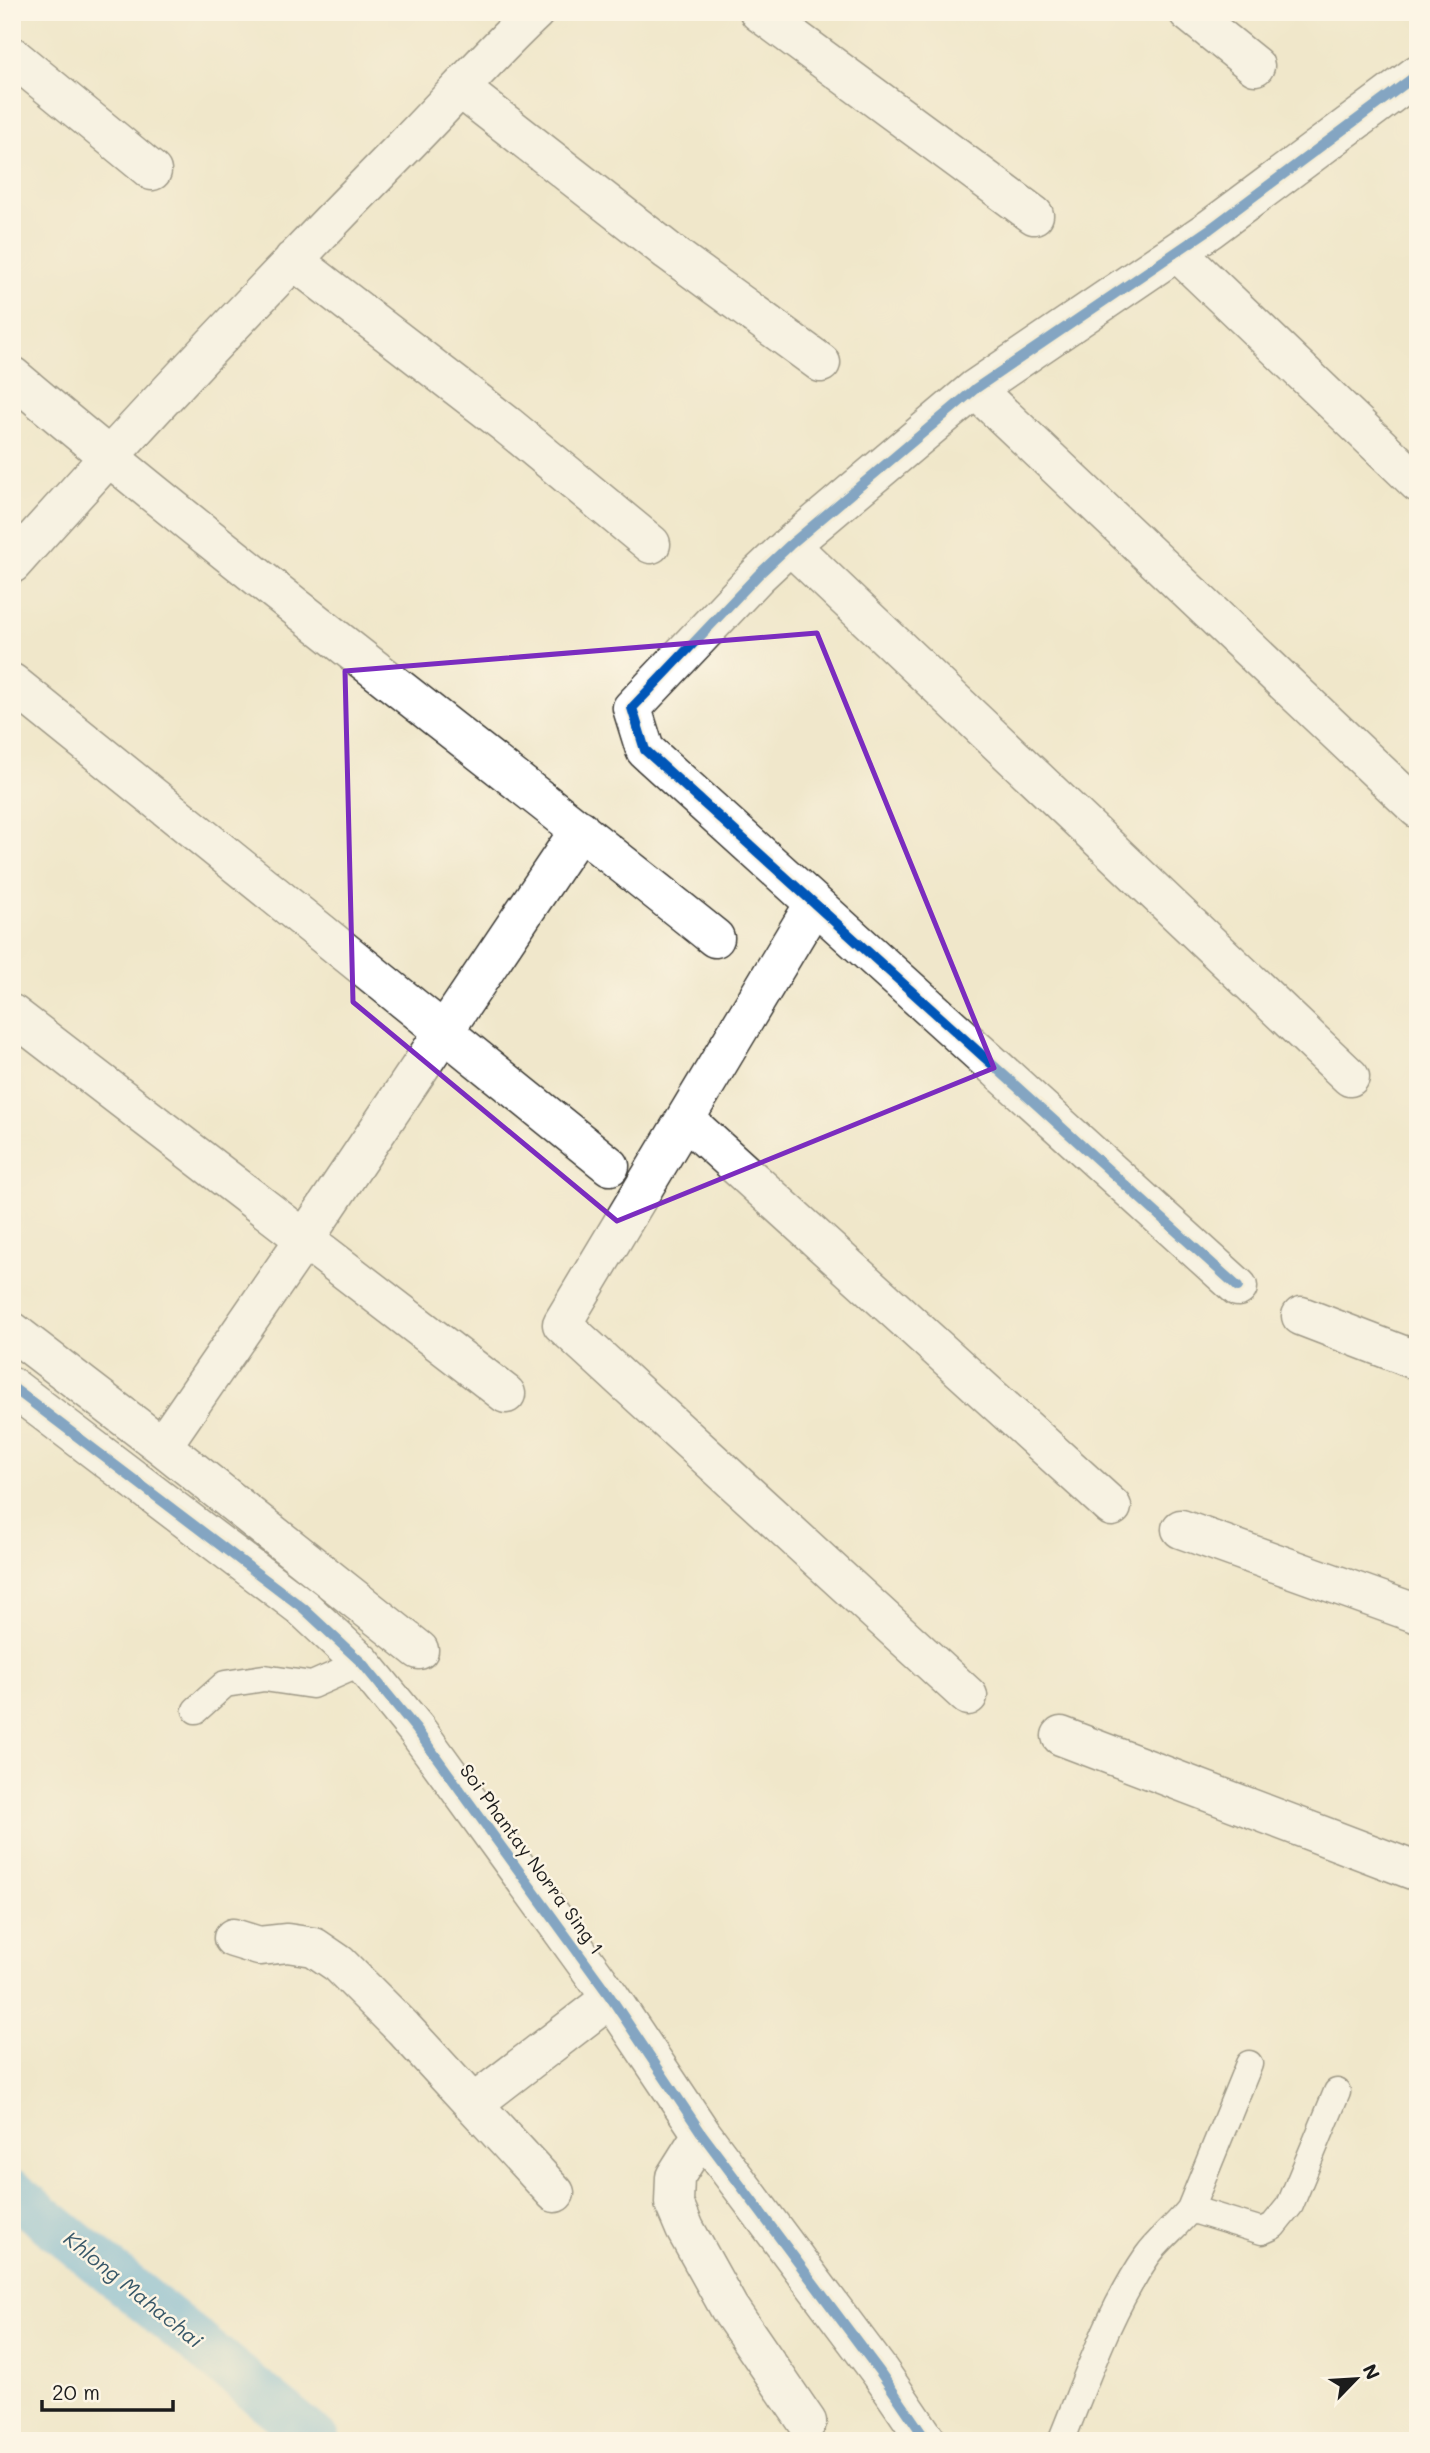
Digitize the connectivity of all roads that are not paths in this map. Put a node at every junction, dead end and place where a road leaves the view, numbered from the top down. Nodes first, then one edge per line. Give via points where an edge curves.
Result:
1 (536, 12) edge
2 (760, 12) edge
3 (1188, 12) edge
4 (12, 56) edge
5 (1255, 66) dead end
6 (1418, 74) edge
7 (461, 89) junction
8 (152, 171) dead end
9 (1034, 215) dead end
10 (1177, 252) junction
11 (293, 260) junction
12 (821, 363) dead end
13 (12, 376) edge
14 (975, 389) junction
15 (108, 457) junction
16 (1418, 483) edge
17 (651, 544) dead end
18 (790, 545) junction
19 (12, 564) edge
20 (12, 683) edge
21 (1418, 809) edge
22 (580, 830) junction
23 (814, 904) junction
24 (715, 938) dead end
25 (12, 1014) edge
26 (445, 1030) junction
27 (1350, 1077) dead end
28 (684, 1119) junction
29 (610, 1166) dead end
30 (306, 1237) junction
31 (1238, 1287) dead end
32 (1301, 1316) dead end
33 (12, 1331) edge
34 (1418, 1361) edge
35 (12, 1387) edge
36 (506, 1394) dead end
37 (162, 1446) junction
38 (1112, 1507) dead end
39 (1181, 1529) dead end
40 (1418, 1614) edge
41 (419, 1650) dead end
42 (362, 1664) junction
43 (968, 1696) dead end
44 (196, 1710) dead end
45 (1061, 1735) dead end
46 (1418, 1871) edge
47 (233, 1938) dead end
48 (611, 1998) junction
49 (1250, 2064) dead end
50 (1337, 2092) dead end
51 (473, 2104) junction
52 (702, 2134) junction
53 (555, 2193) dead end
54 (1190, 2209) junction
55 (807, 2422) dead end
56 (927, 2441) edge
57 (1062, 2441) edge

1 - 7 street
2 - 9 street
3 - 5 street
4 - 8 street
6 - 10 street
7 - 11 street
7 - 12 street via 668,251
10 - 14 street
10 - 16 street
11 - 15 street
11 - 17 street via 507,425
13 - 15 street
14 - 18 street
14 - 21 street
15 - 19 street
15 - 22 street
18 - 23 street via 632,708 645,750
18 - 27 street
20 - 26 street
22 - 24 street
22 - 26 street
23 - 28 street
23 - 31 street
25 - 30 street
26 - 29 street
26 - 30 street
28 - 38 street
28 - 43 street via 562,1324
30 - 36 street
30 - 37 street
32 - 34 street
33 - 37 street
35 - 42 street, Soi Phantay Norra Sing 1 via 303,1608
37 - 41 street
39 - 40 street
42 - 44 lane via 312,1685 264,1678 225,1684
42 - 48 street, Soi Phantay Norra Sing 1 via 416,1729
45 - 46 street
47 - 51 street via 259,1946 287,1943 314,1947 339,1964
48 - 51 street
48 - 52 street, Soi Phantay Norra Sing 1
49 - 54 lane
50 - 54 lane via 1290,2205 1273,2226 1262,2231
51 - 53 street
52 - 55 street via 675,2177 674,2203 729,2308
52 - 56 street, Soi Phantay Norra Sing 1
54 - 57 lane via 1149,2253 1115,2307

